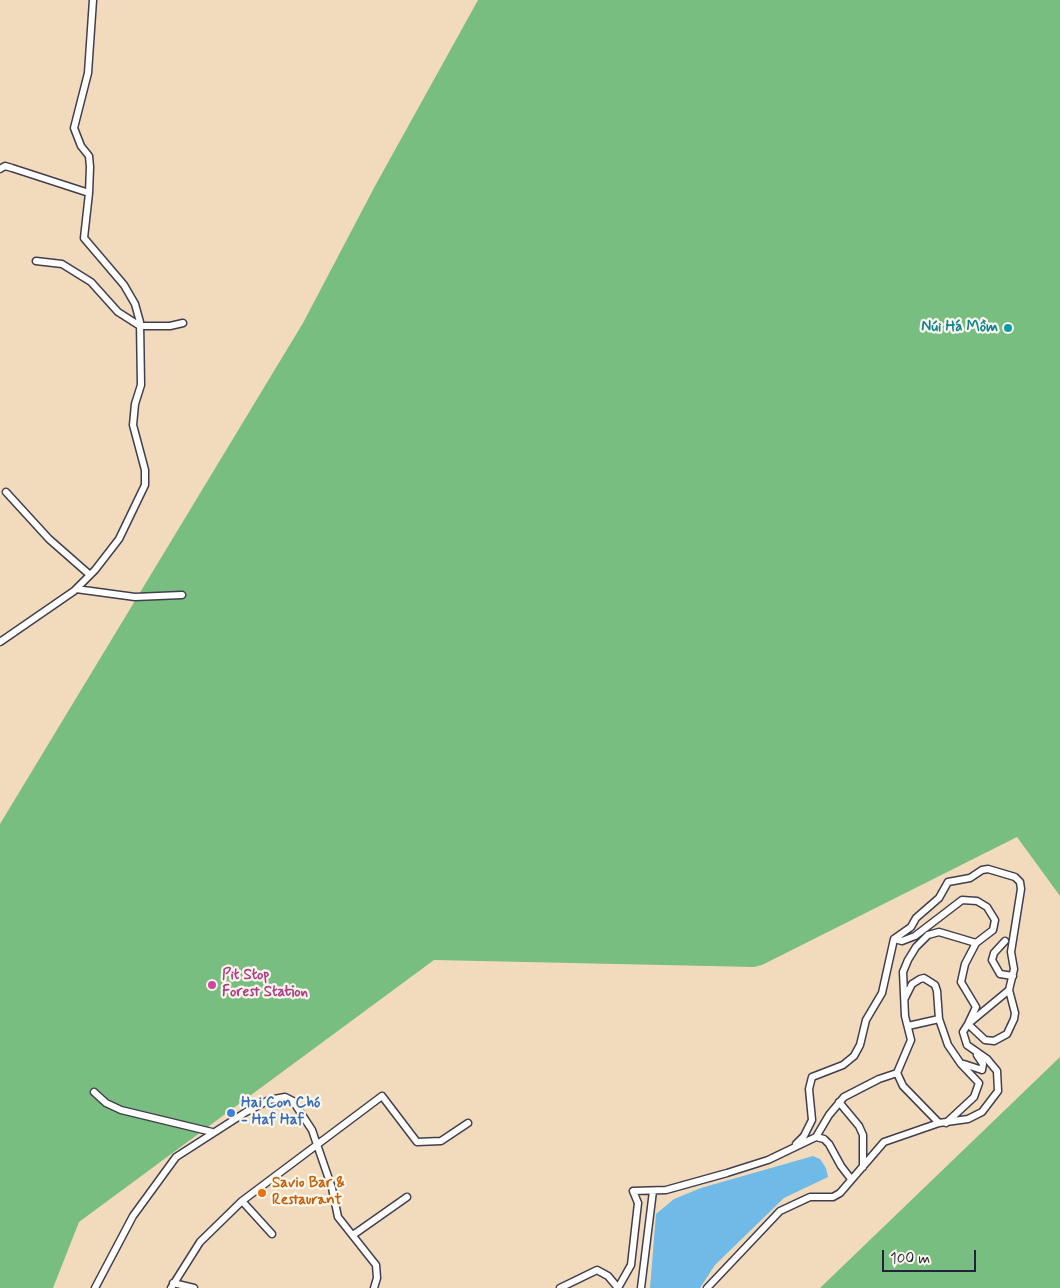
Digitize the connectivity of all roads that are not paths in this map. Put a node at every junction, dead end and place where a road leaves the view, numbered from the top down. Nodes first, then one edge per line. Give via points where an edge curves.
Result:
1 (93, 0) edge
2 (0, 169) edge
3 (89, 193) junction
4 (36, 261) dead end
5 (183, 323) dead end
6 (140, 326) junction
7 (6, 492) dead end
8 (90, 574) junction
9 (76, 589) junction
10 (182, 595) dead end
11 (0, 642) edge
12 (894, 939) junction
13 (1005, 940) dead end
14 (976, 943) junction
15 (1013, 976) junction
16 (1009, 990) junction
17 (905, 999) junction
18 (939, 1019) junction
19 (968, 1024) junction
20 (908, 1026) junction
21 (976, 1052) junction
22 (961, 1064) junction
23 (897, 1073) junction
24 (94, 1092) dead end
25 (839, 1102) junction
26 (468, 1123) dead end
27 (942, 1123) junction
28 (212, 1132) junction
29 (816, 1137) junction
30 (318, 1144) junction
31 (792, 1148) junction
32 (863, 1167) junction
33 (851, 1179) junction
34 (653, 1191) junction
35 (407, 1197) dead end
36 (242, 1201) junction
37 (272, 1234) dead end
38 (352, 1235) junction
39 (172, 1285) edge
40 (95, 1288) edge
41 (194, 1288) edge
42 (374, 1288) edge
43 (560, 1288) edge
44 (618, 1288) edge
45 (642, 1288) edge
46 (706, 1288) edge

1 - 3 street via 88,73 74,128 89,156
2 - 3 street via 5,166
3 - 6 street via 83,232 85,241 124,284 135,304
4 - 6 street via 62,264 91,282 118,312
5 - 6 street
6 - 8 street via 141,385 133,425 145,470 145,485 119,539
7 - 8 street via 49,539
8 - 9 street
9 - 10 street via 135,597
9 - 11 street
12 - 14 street via 902,942 914,936 958,902 969,899 988,907 995,920 993,930
12 - 15 street via 911,927 916,918 939,898 948,882 970,878 988,869 1003,872 1015,877 1020,886 1011,952
12 - 31 street via 882,993 866,1020 860,1045 854,1056 843,1065 812,1077 812,1120 804,1136
13 - 15 street via 992,960 1000,974
14 - 17 street via 939,932 928,935 905,966
14 - 19 street via 961,982 976,1008
15 - 16 street
16 - 19 street
16 - 19 street via 1015,1013 1001,1039 994,1042 985,1040
17 - 18 street via 916,981 924,978 930,981 937,991
17 - 20 street
18 - 20 street
18 - 22 street via 948,1045
19 - 21 street via 964,1027 963,1037 966,1045
20 - 23 street via 911,1040
21 - 22 street via 983,1064 982,1070
21 - 27 street via 997,1070 998,1091 991,1103 978,1114
22 - 27 street via 977,1080 978,1089 964,1107
23 - 25 street via 865,1086
23 - 27 street via 903,1086
24 - 28 street via 121,1110
25 - 29 street
25 - 32 street via 863,1136
26 - 30 street via 441,1141 417,1142 382,1096
27 - 32 street via 884,1142
28 - 30 street via 269,1100 285,1097 304,1114
28 - 40 street via 176,1157 165,1170 133,1216
29 - 31 street
29 - 33 street via 829,1144
30 - 36 street
30 - 38 street via 338,1217
31 - 34 street via 768,1160 727,1173
32 - 33 street
33 - 46 street via 840,1193 810,1197 780,1211
34 - 44 street via 633,1191 638,1203 631,1265
34 - 45 street
35 - 38 street
36 - 37 street
36 - 39 street via 200,1242
38 - 42 street via 376,1265
39 - 41 street
43 - 44 street via 597,1270 608,1276

